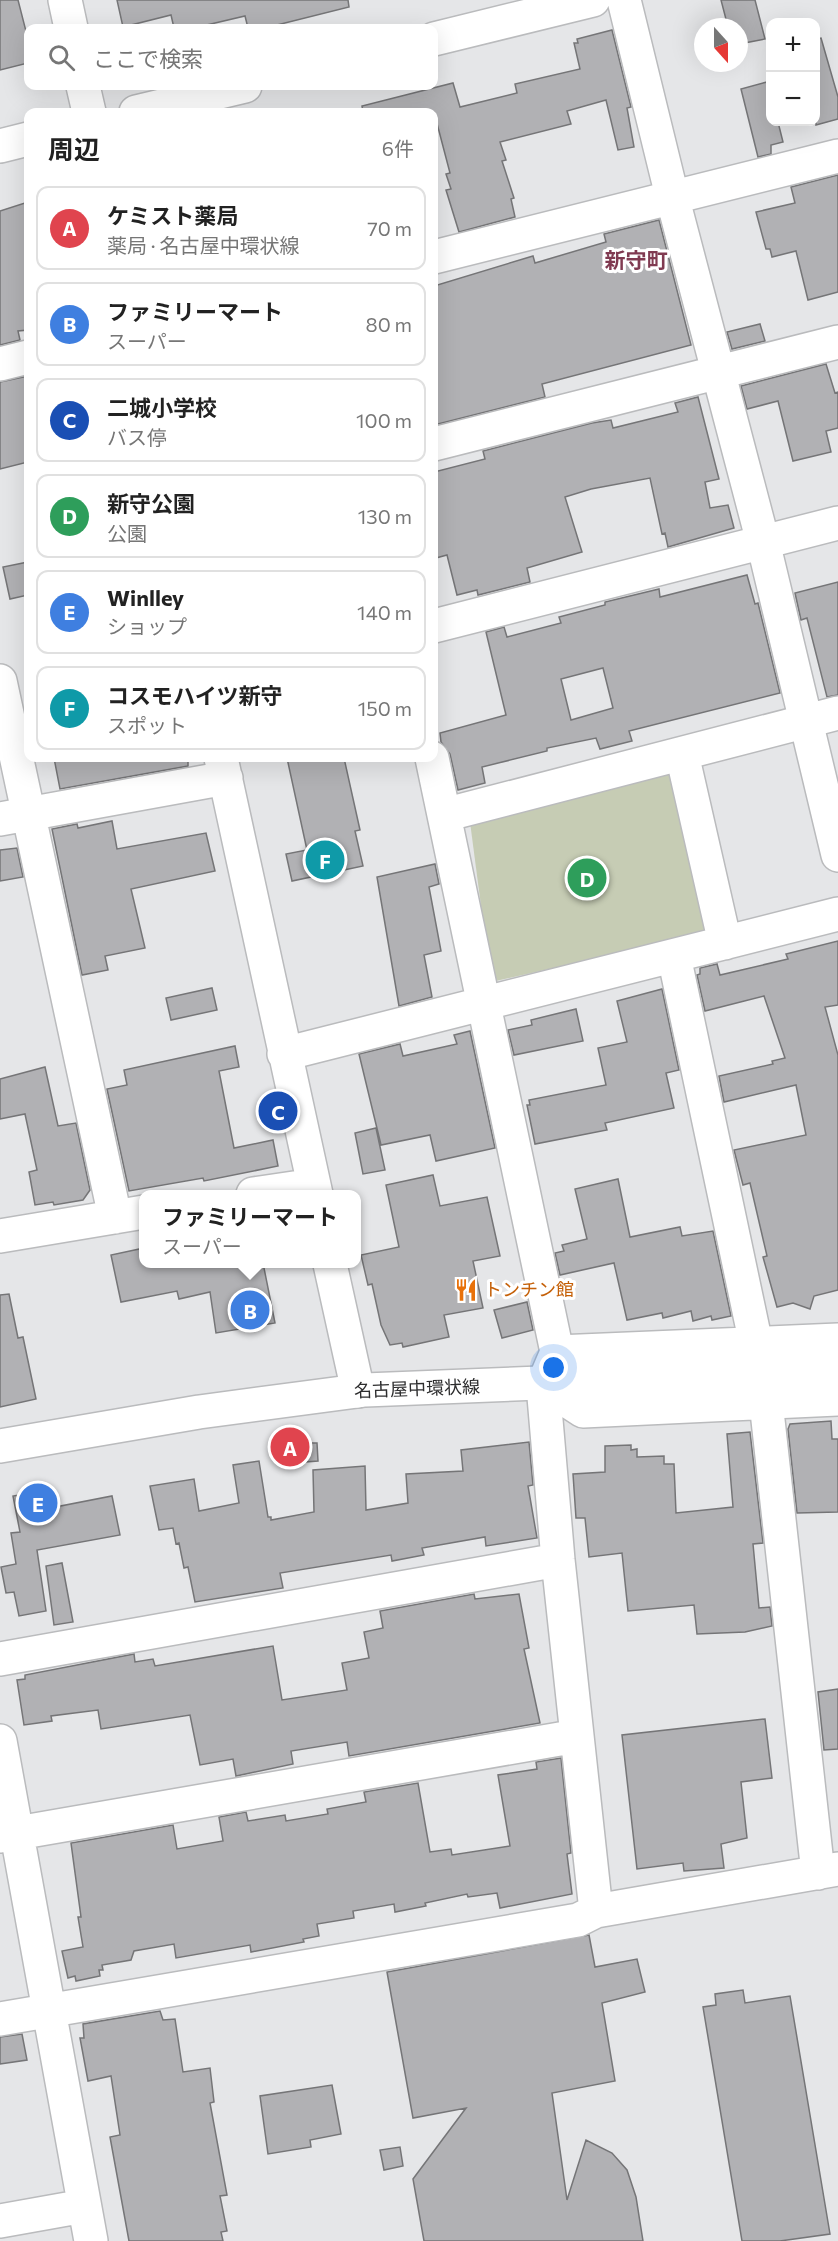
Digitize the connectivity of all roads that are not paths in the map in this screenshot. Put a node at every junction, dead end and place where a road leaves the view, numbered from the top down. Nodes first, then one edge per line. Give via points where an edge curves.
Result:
1 (65, 0) edge
2 (593, 0) edge
3 (624, 0) edge
4 (70, 24) edge
5 (438, 38) edge
6 (84, 90) edge
7 (229, 90) edge
8 (88, 108) edge
9 (153, 108) edge
10 (24, 140) edge
11 (0, 146) edge
12 (838, 156) edge
13 (672, 196) junction
14 (438, 256) edge
15 (838, 342) edge
16 (24, 358) edge
17 (0, 364) edge
18 (718, 372) junction
19 (438, 443) edge
20 (838, 523) edge
21 (763, 542) junction
22 (438, 625) edge
23 (0, 681) edge
24 (838, 713) edge
25 (806, 721) junction
26 (682, 754) junction
27 (433, 762) edge
28 (224, 768) edge
29 (444, 815) junction
30 (14, 816) edge
31 (838, 855) edge
32 (838, 914) edge
33 (725, 943) junction
34 (674, 956) junction
35 (483, 1002) junction
36 (284, 1054) junction
37 (315, 1190) edge
38 (129, 1215) edge
39 (0, 1236) edge
40 (331, 1268) edge
41 (838, 1340) edge
42 (756, 1344) junction
43 (558, 1352) junction
44 (838, 1371) edge
45 (543, 1384) junction
46 (357, 1390) junction
47 (838, 1399) edge
48 (766, 1402) junction
49 (0, 1446) edge
50 (558, 1560) junction
51 (0, 1659) edge
52 (577, 1736) junction
53 (0, 1741) edge
54 (8, 1835) edge
55 (828, 1871) edge
56 (596, 1911) junction
57 (49, 2011) junction
58 (0, 2019) edge
59 (84, 2206) junction
60 (0, 2221) edge
61 (91, 2241) edge

1 - 4 street
2 - 5 street
3 - 13 street
6 - 8 street
7 - 9 street
10 - 11 street
12 - 13 street
13 - 14 street
13 - 18 street
15 - 18 street
16 - 17 street
18 - 19 street
18 - 21 street
20 - 21 street
21 - 22 street
21 - 25 street
23 - 30 street
24 - 25 street
25 - 26 street
25 - 31 street
26 - 29 street
26 - 33 street
27 - 29 street
28 - 30 street
28 - 36 street
29 - 35 street
30 - 38 street
32 - 33 street
33 - 34 street
34 - 35 street
34 - 42 street
35 - 36 street
35 - 43 street
36 - 37 street
38 - 39 street
40 - 46 street
41 - 42 street
42 - 43 street
43 - 45 street
44 - 45 street, 名古屋中環状線
45 - 46 street, 名古屋中環状線
45 - 48 street via 583,1411
45 - 50 street
46 - 49 street, 名古屋中環状線
47 - 48 street
48 - 55 street
50 - 51 street
50 - 52 street
52 - 54 street
52 - 56 street
53 - 54 street
54 - 57 street
55 - 56 street
56 - 57 street via 578,1920
57 - 58 street
57 - 59 street
59 - 60 street
59 - 61 street

